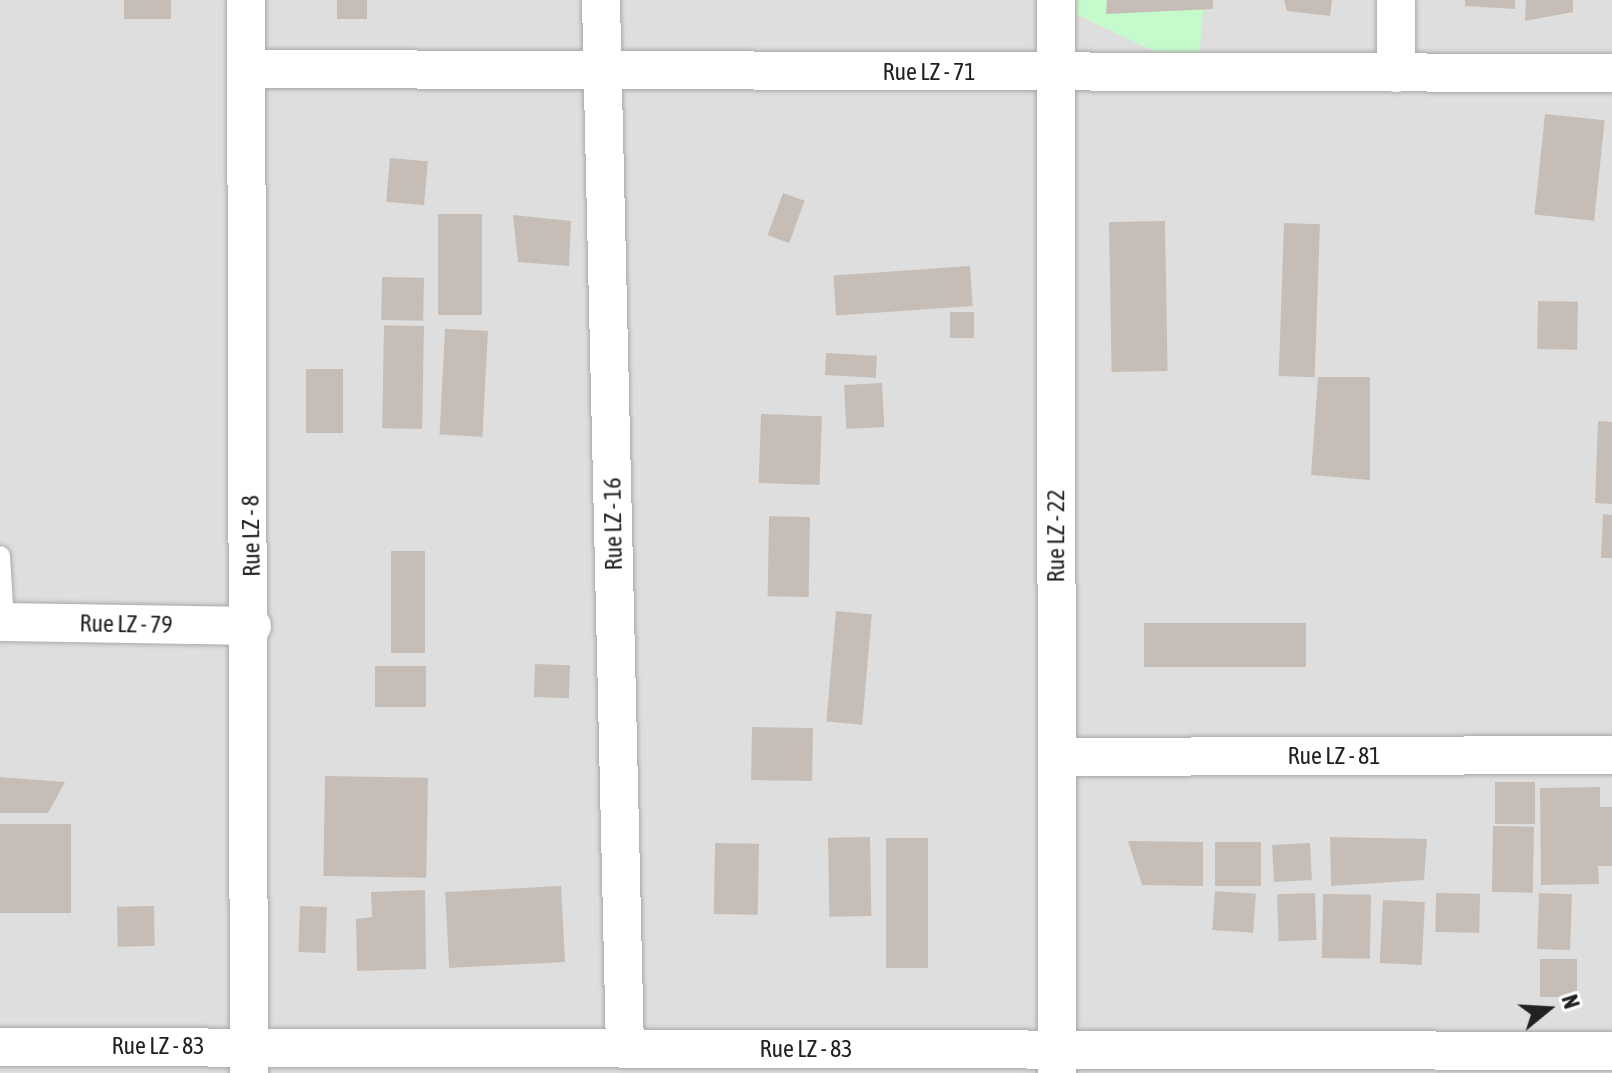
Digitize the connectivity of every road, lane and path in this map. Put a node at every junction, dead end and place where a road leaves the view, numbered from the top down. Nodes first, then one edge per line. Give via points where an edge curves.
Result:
1 (246, 0) edge
2 (601, 0) edge
3 (1056, 0) edge
4 (1396, 0) edge
5 (246, 69) junction
6 (603, 70) junction
7 (1056, 72) junction
8 (1396, 73) junction
9 (1612, 73) edge
10 (0, 556) edge
11 (2, 622) edge
12 (252, 626) junction
13 (1612, 755) edge
14 (1057, 757) junction
15 (0, 1047) edge
16 (625, 1048) junction
17 (1612, 1051) edge
18 (249, 1060) edge
19 (1384, 1061) edge
20 (1057, 1062) edge

1 - 5 street, Rue LZ - 8
2 - 6 street, Rue LZ - 16
3 - 7 street, Rue LZ - 22
4 - 8 street
5 - 6 street, Rue LZ - 71
5 - 12 street, Rue LZ - 8
6 - 7 street, Rue LZ - 71
6 - 16 street, Rue LZ - 16
7 - 8 street, Rue LZ - 71
7 - 14 street, Rue LZ - 22
8 - 9 street, Rue LZ - 71
10 - 11 lane
11 - 12 street, Rue LZ - 79
12 - 18 street, Rue LZ - 8
13 - 14 street, Rue LZ - 81
14 - 20 street, Rue LZ - 22
15 - 18 street, Rue LZ - 83
16 - 18 street, Rue LZ - 83
16 - 20 street, Rue LZ - 83
17 - 19 street, Rue LZ - 83
19 - 20 street, Rue LZ - 83

